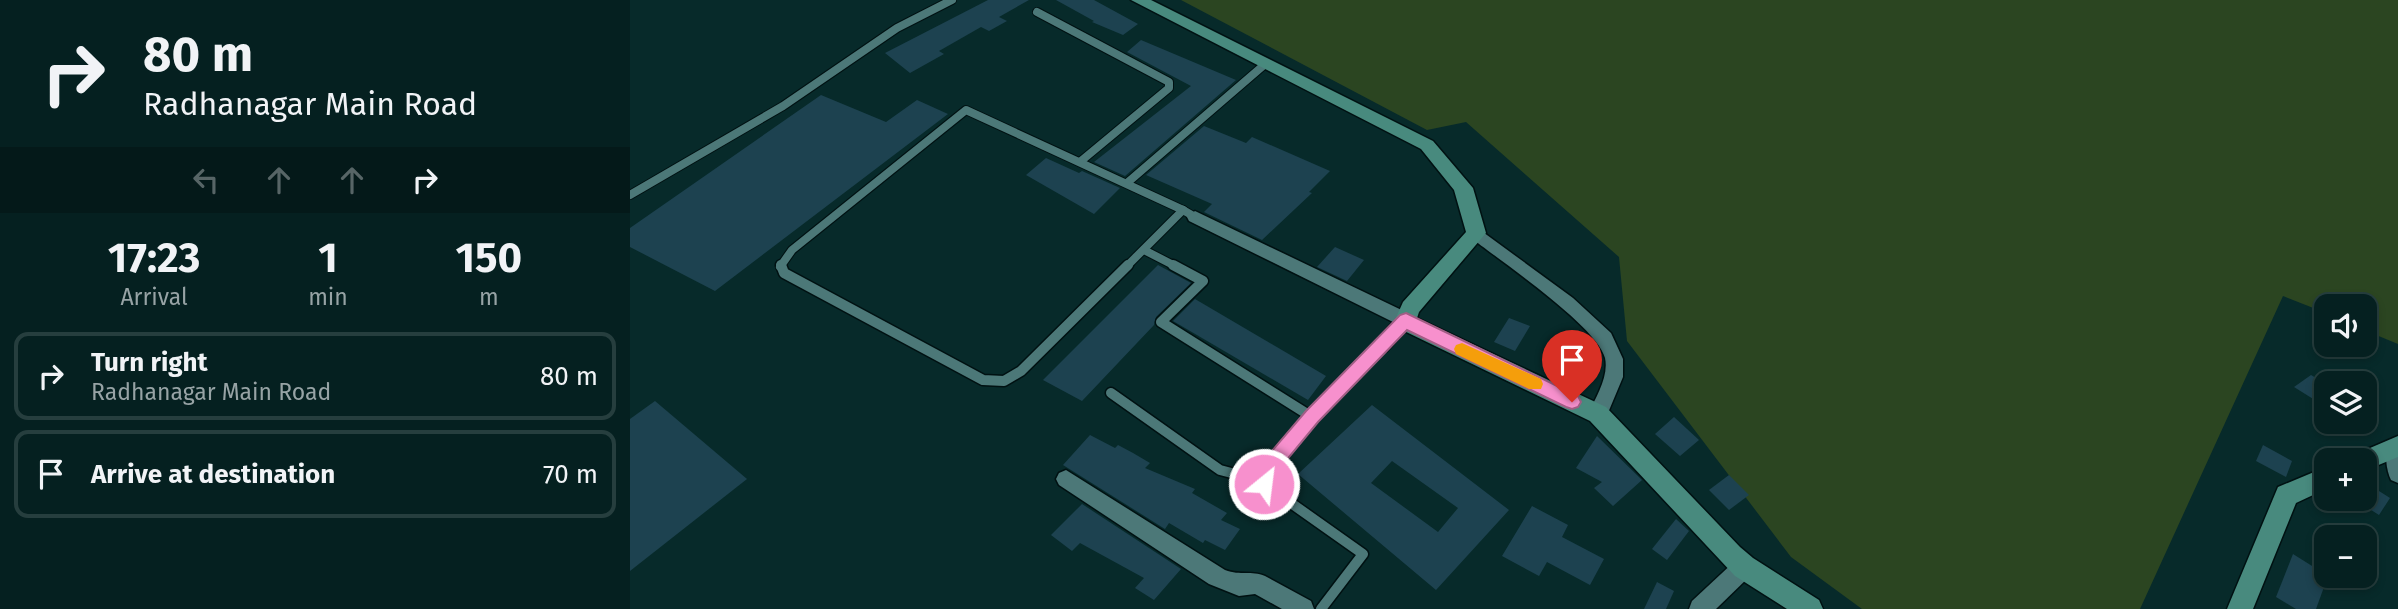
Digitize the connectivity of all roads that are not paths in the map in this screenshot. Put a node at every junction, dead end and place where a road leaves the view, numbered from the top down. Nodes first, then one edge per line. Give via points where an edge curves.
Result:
1 (952, 0) edge
2 (1139, 0) edge
3 (1037, 12) dead end
4 (1264, 65) junction
5 (1081, 161) junction
6 (1127, 183) junction
7 (630, 195) edge
8 (1189, 213) junction
9 (1476, 233) junction
10 (1144, 250) junction
11 (1406, 320) junction
12 (1381, 346) joint
13 (1111, 393) dead end
14 (1598, 414) junction
15 (1312, 417) junction
16 (2397, 446) edge
17 (2377, 455) edge
18 (1266, 471) junction
19 (2398, 474) edge
20 (1066, 479) dead end
21 (2314, 483) edge
22 (1744, 566) junction
23 (1303, 609) edge
24 (1321, 609) edge
25 (1700, 609) edge
26 (1810, 609) edge
27 (2240, 609) edge

1 - 7 lane via 897,28 783,106
2 - 4 street
3 - 5 lane via 1169,82 1169,88
4 - 6 lane
4 - 9 street via 1427,145 1463,188
5 - 6 lane
5 - 10 lane via 966,110 792,250 781,270 983,380 1000,383 1032,362
6 - 8 lane
8 - 10 lane
8 - 11 street
9 - 11 street via 1410,308
9 - 14 street via 1605,338 1614,359 1614,377
10 - 15 lane via 1203,281 1161,322
11 - 12 street
11 - 14 street
12 - 15 lane
13 - 18 lane via 1220,470 1250,477
14 - 22 street
15 - 18 lane
16 - 17 street
16 - 19 street
18 - 24 lane via 1264,484 1363,554
20 - 23 street via 1217,577 1239,586 1257,583
21 - 27 street via 2287,495
22 - 25 street
22 - 26 street

